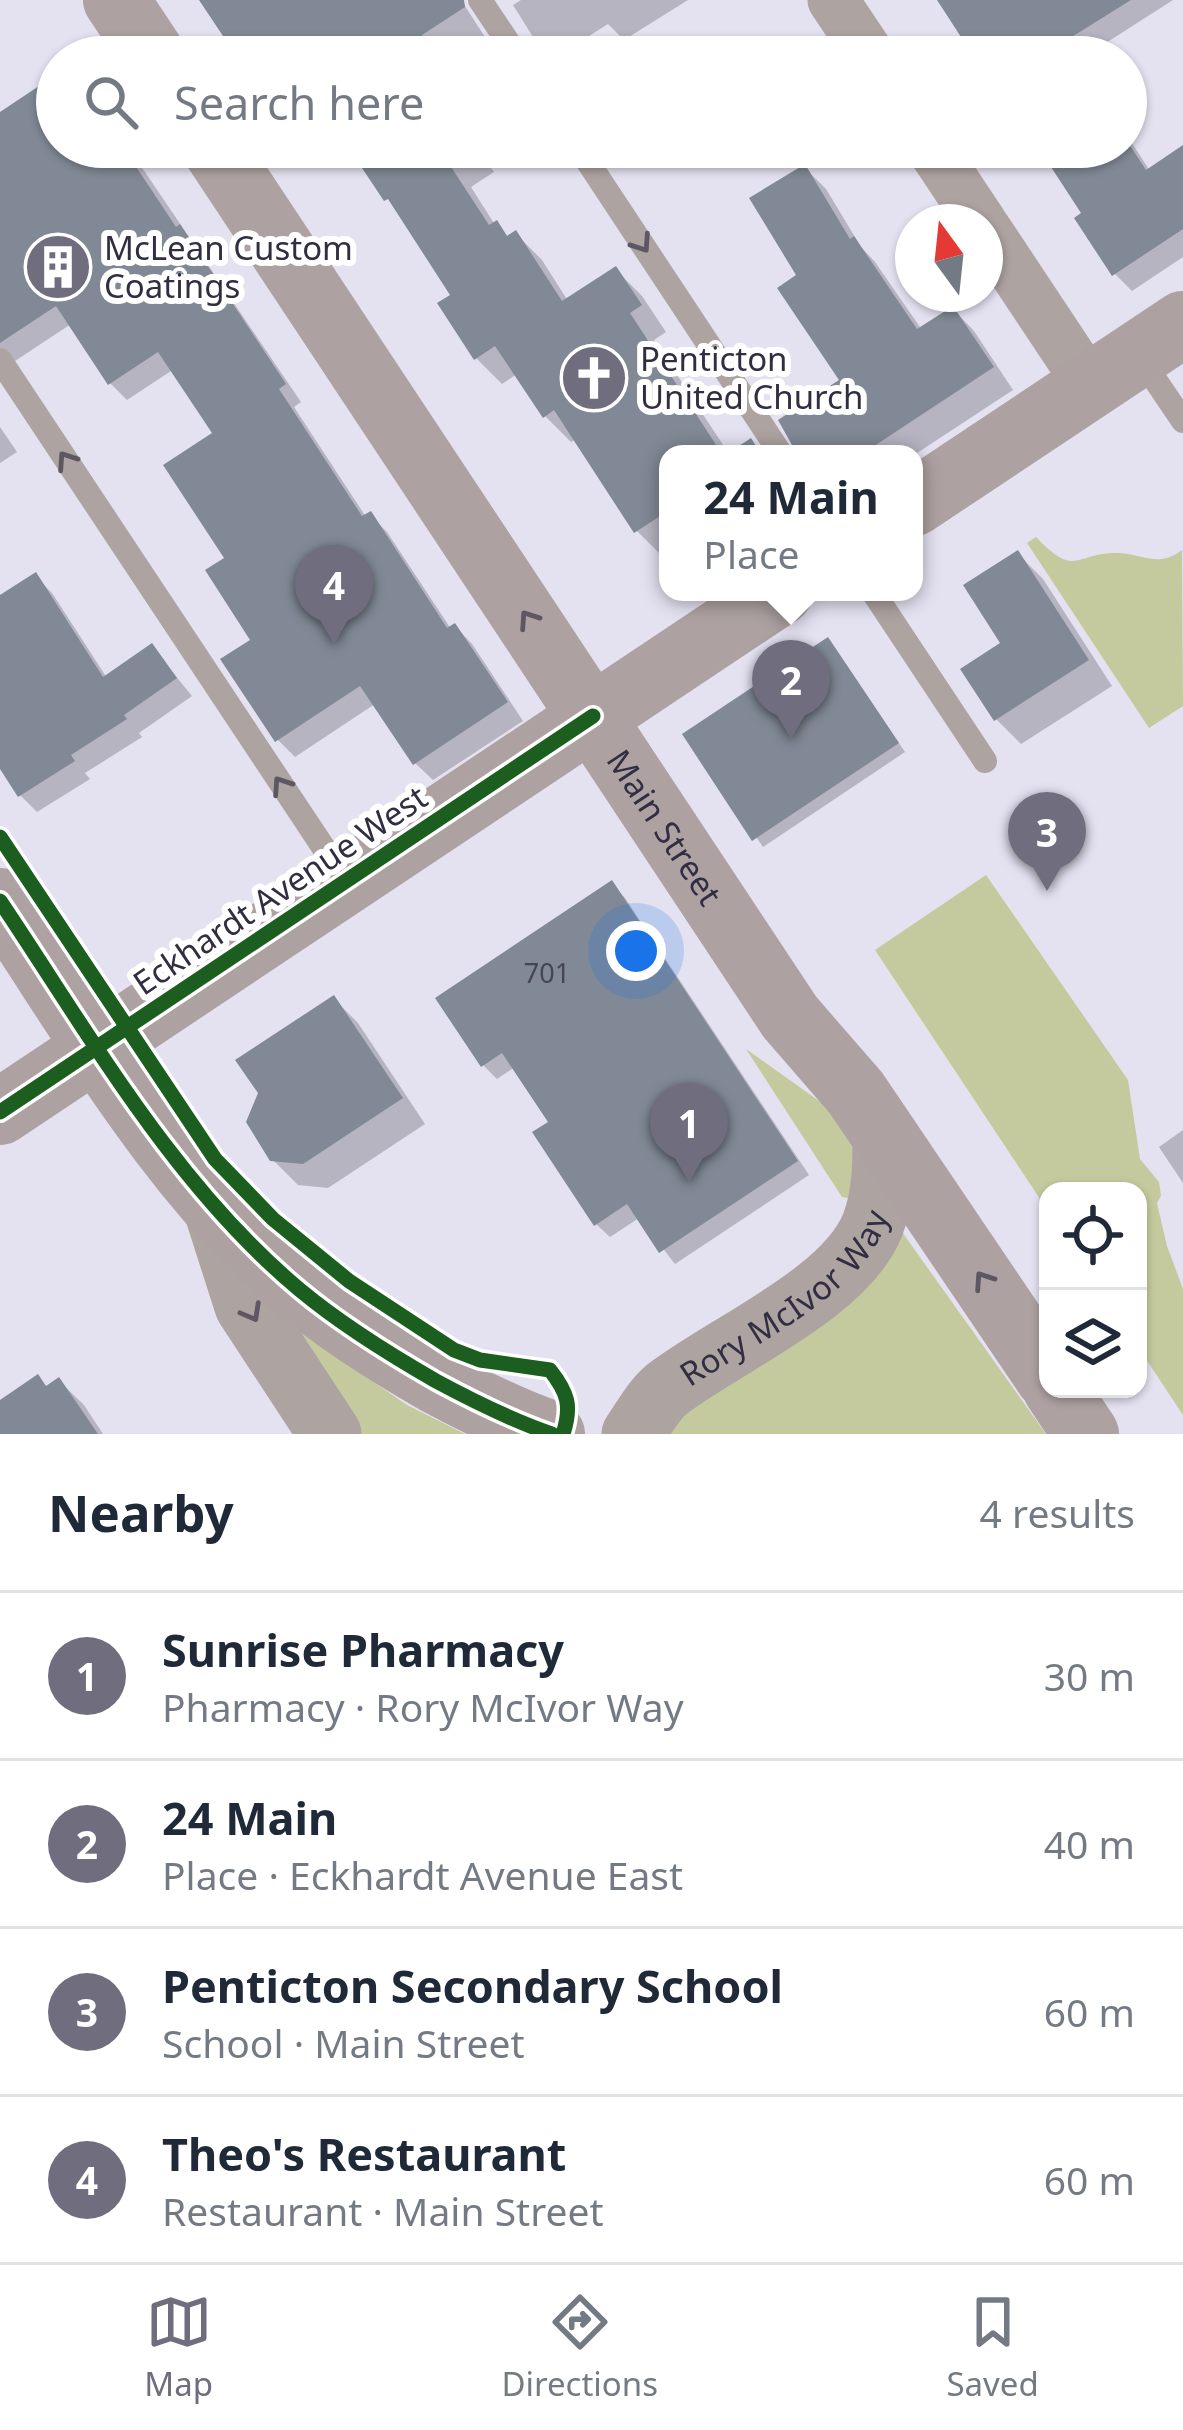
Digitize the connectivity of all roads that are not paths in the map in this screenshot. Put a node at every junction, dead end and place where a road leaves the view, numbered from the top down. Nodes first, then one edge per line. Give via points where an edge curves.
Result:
1 (116, 0) edge
2 (480, 0) edge
3 (833, 0) edge
4 (140, 36) edge
5 (504, 36) edge
6 (857, 36) edge
7 (228, 168) edge
8 (592, 168) edge
9 (945, 168) edge
10 (969, 204) edge
11 (1003, 242) edge
12 (1137, 355) edge
13 (0, 360) edge
14 (1183, 421) edge
15 (776, 445) edge
16 (923, 497) edge
17 (766, 601) edge
18 (879, 601) edge
19 (593, 716) junction
20 (985, 761) dead end
21 (346, 882) junction
22 (0, 901) edge
23 (98, 1048) junction
24 (0, 1112) edge
25 (884, 1134) junction
26 (213, 1203) junction
27 (1039, 1364) edge
28 (1062, 1398) edge
29 (330, 1434) edge
30 (552, 1434) edge
31 (633, 1434) edge
32 (1086, 1434) edge

1 - 4 main road
2 - 5 lane
3 - 6 street
19 -> 7 main road, Main Street
8 -> 15 lane
9 - 10 street
11 - 12 street
12 - 14 lane
12 - 16 main road
21 -> 13 lane
17 - 19 main road, Eckhardt Avenue West
18 - 20 lane
19 - 21 main road, Eckhardt Avenue West
19 - 25 main road, Main Street via 790,1017
21 - 23 main road, Eckhardt Avenue West
22 - 23 main road
23 - 24 main road, Eckhardt Avenue West
23 - 26 main road
27 -> 25 main road, Main Street
25 - 31 street, Rory McIvor Way via 872,1226 832,1280 662,1393
26 -> 29 street via 246,1306
26 - 30 main road via 299,1289 387,1353
28 - 32 main road

